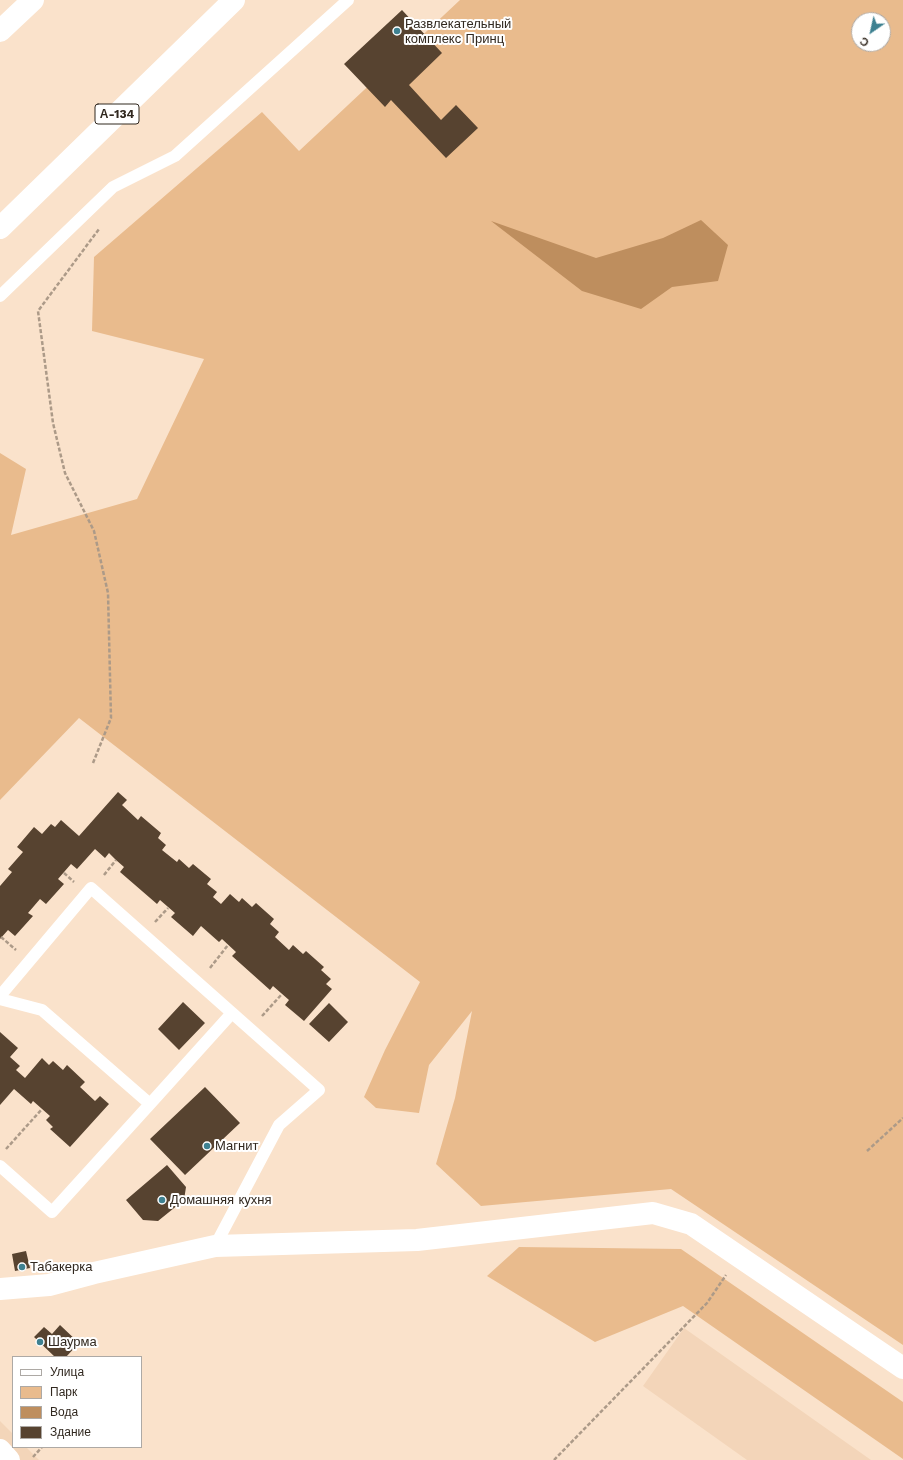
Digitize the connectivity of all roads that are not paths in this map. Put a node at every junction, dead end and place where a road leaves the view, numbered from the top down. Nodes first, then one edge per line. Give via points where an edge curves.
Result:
1 (18, 0) edge
2 (33, 0) edge
3 (234, 0) edge
4 (348, 0) edge
5 (0, 19) edge
6 (0, 31) edge
7 (0, 228) edge
8 (0, 296) edge
9 (0, 998) edge
10 (232, 1013) junction
11 (150, 1104) junction
12 (0, 1166) edge
13 (215, 1246) junction
14 (0, 1289) edge
15 (903, 1368) edge
16 (0, 1450) edge
17 (10, 1460) edge

1 - 5 lane
2 - 6 main road
3 - 7 main road, А-134
4 - 8 lane via 175,156 113,187
9 - 10 lane via 90,888
9 - 11 lane via 42,1010
10 - 11 lane
10 - 13 lane via 319,1090 279,1125
11 - 12 lane via 52,1212
13 - 14 main road via 49,1285
13 - 15 main road via 417,1240 653,1213 691,1224
16 - 17 main road

